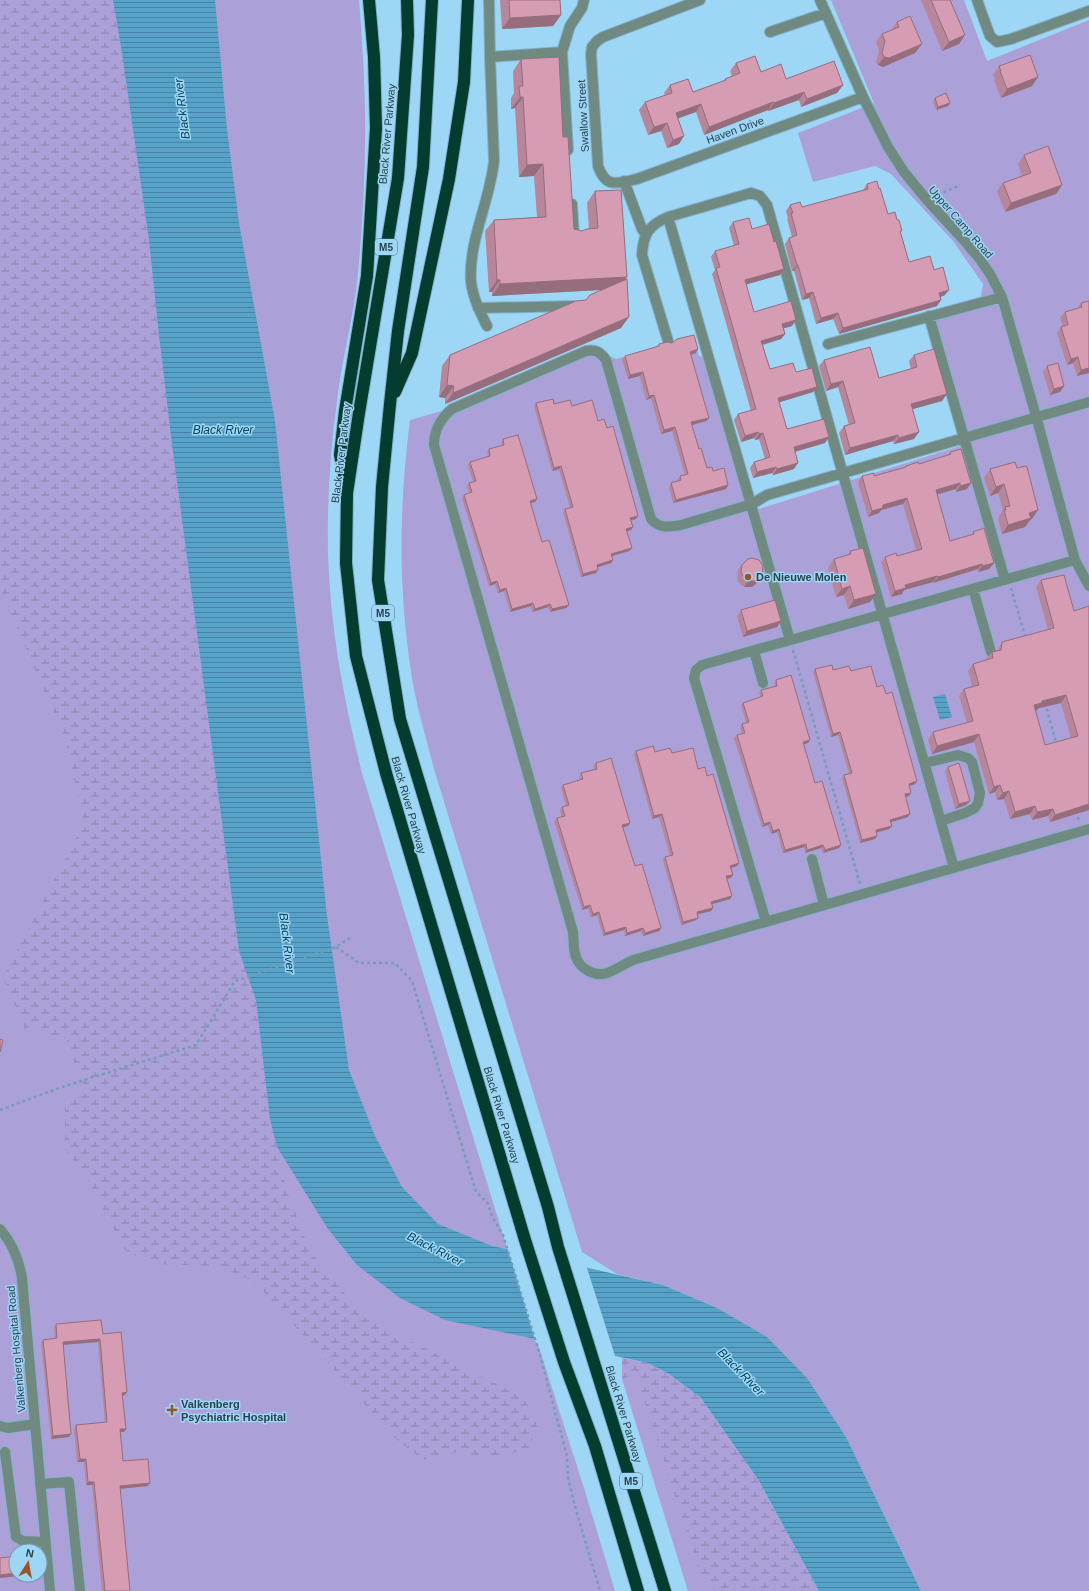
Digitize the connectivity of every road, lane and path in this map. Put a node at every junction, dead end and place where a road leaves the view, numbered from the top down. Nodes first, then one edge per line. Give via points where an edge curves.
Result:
1 (369, 0) edge
2 (407, 0) edge
3 (432, 0) edge
4 (468, 0) edge
5 (489, 0) edge
6 (584, 0) edge
7 (700, 0) edge
8 (820, 0) edge
9 (977, 0) edge
10 (1089, 11) edge
11 (826, 13) junction
12 (770, 32) dead end
13 (562, 52) junction
14 (490, 57) junction
15 (863, 97) junction
16 (569, 159) edge
17 (620, 182) junction
18 (960, 186) dead end
19 (572, 198) edge
20 (927, 200) junction
21 (668, 217) junction
22 (646, 235) junction
23 (574, 236) edge
24 (1002, 297) junction
25 (576, 306) edge
26 (478, 308) junction
27 (929, 316) junction
28 (487, 326) dead end
29 (668, 341) edge
30 (828, 344) dead end
31 (1089, 402) edge
32 (390, 404) junction
33 (1036, 416) junction
34 (964, 438) junction
35 (842, 473) junction
36 (347, 493) junction
37 (752, 504) junction
38 (1075, 560) junction
39 (1005, 580) junction
40 (1089, 586) edge
41 (973, 589) junction
42 (882, 614) junction
43 (790, 640) junction
44 (1028, 645) edge
45 (754, 651) junction
46 (991, 652) edge
47 (763, 683) dead end
48 (1043, 697) edge
49 (1058, 749) edge
50 (925, 763) junction
51 (1075, 809) edge
52 (941, 821) junction
53 (1085, 830) edge
54 (812, 858) dead end
55 (954, 868) junction
56 (863, 894) junction
57 (824, 905) junction
58 (766, 922) junction
59 (350, 938) dead end
60 (336, 947) junction
61 (0, 1110) edge
62 (0, 1229) edge
63 (35, 1424) junction
64 (0, 1426) edge
65 (5, 1452) dead end
66 (40, 1484) junction
67 (45, 1542) junction
68 (50, 1591) edge
69 (80, 1591) edge
70 (600, 1591) edge
71 (638, 1591) edge
72 (665, 1591) edge

1 - 36 highway via 376,128 367,276 340,455
2 - 36 highway, Black River Parkway / M5 via 408,35 398,178
3 - 32 highway, Black River Parkway / M5 via 423,167 398,331
4 - 32 highway via 464,82 449,179 412,353
5 - 14 street
6 - 13 street via 582,8 570,26
7 - 17 street, Swallow Street via 613,33 597,41 592,47 598,166 607,181
8 - 11 street, Upper Camp Road
9 - 10 street via 990,36 997,42
11 - 12 street
11 - 15 street, Upper Camp Road
13 - 14 street
13 - 16 street
14 - 26 street via 494,161 471,257 471,283
15 - 17 street, Haven Drive via 637,179
15 - 20 street, Upper Camp Road via 888,147
17 - 22 street
18 - 20 path
19 - 23 street
20 - 24 street, Upper Camp Road via 979,258
21 - 22 street via 656,222
21 - 35 street via 751,193 763,199 769,212
21 - 37 street
22 - 29 street via 642,255
24 - 27 street
24 - 33 street, Upper Camp Road
25 - 26 street
26 - 28 street
27 - 30 street
27 - 34 street
31 - 33 street
32 - 72 highway, Black River Parkway / M5 via 382,487 378,580 400,718 558,1246
33 - 34 street
33 - 38 street, Upper Camp Road
34 - 35 street
34 - 39 street
35 - 37 street via 767,495
35 - 42 street
36 - 71 highway, Black River Parkway / M5 via 346,563 356,656 386,773 525,1240 564,1362 595,1446
37 - 43 street
37 - 58 street via 681,525 662,527 656,524 648,511 606,360 601,353 594,350 586,351 452,409 441,420 435,432 435,452 573,932 578,962 593,973 608,973 633,960
38 - 39 street
38 - 40 street, Upper Camp Road
39 - 41 street
39 - 44 path via 1010,585
41 - 42 street
41 - 46 street
42 - 43 street
42 - 50 street
43 - 45 street
43 - 56 path
45 - 47 street
45 - 58 street via 702,665 696,670 694,678
48 - 49 path
50 - 52 street
50 - 52 street via 958,755 972,762 980,793 978,803 975,808 965,813
51 - 53 path
52 - 55 street
53 - 55 street
54 - 57 street
55 - 56 street
56 - 57 street
57 - 58 street
59 - 60 path
60 - 61 path via 235,981 196,1045 62,1087
60 - 70 path via 359,963 395,963 412,981 476,1192 487,1202 492,1218 503,1235 540,1355 567,1456 568,1478 576,1510
62 - 63 street, Valkenberg Hospital Road via 19,1261
63 - 64 street, Valkenberg Hospital Road via 8,1428
63 - 66 street, Valkenberg Hospital Road
65 - 67 street via 16,1537 23,1541
66 - 67 street, Valkenberg Hospital Road
66 - 69 street via 68,1482
67 - 68 street, Valkenberg Hospital Road

